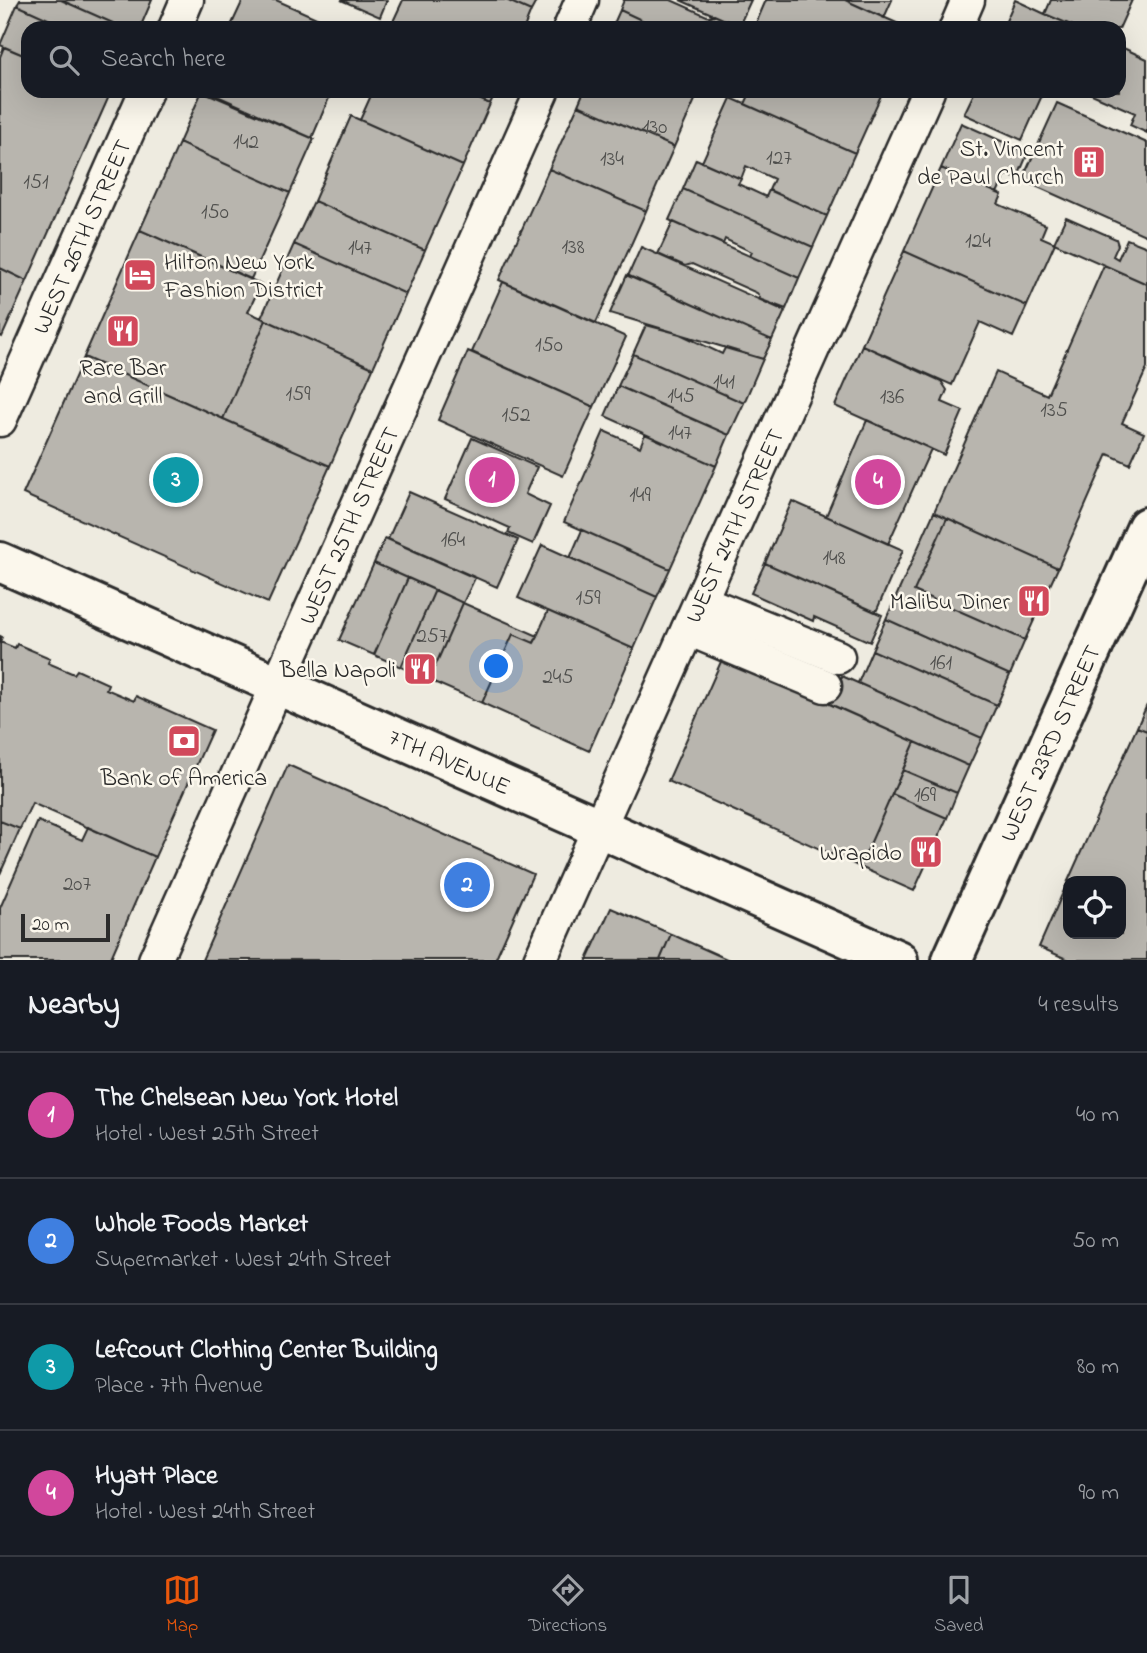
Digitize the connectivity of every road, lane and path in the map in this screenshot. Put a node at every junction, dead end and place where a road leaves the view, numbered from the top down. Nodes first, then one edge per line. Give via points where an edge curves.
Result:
1 (187, 0) edge
2 (582, 0) edge
3 (968, 0) edge
4 (178, 21) edge
5 (573, 21) edge
6 (959, 21) edge
7 (143, 98) edge
8 (539, 98) edge
9 (925, 98) edge
10 (0, 420) edge
11 (1147, 527) edge
12 (0, 562) edge
13 (695, 615) junction
14 (838, 657) dead end
15 (278, 684) junction
16 (825, 687) dead end
17 (600, 828) junction
18 (155, 960) edge
19 (540, 960) edge
20 (898, 960) edge
21 (953, 960) edge

1 - 4 street
2 - 5 street
3 - 6 street
7 - 10 street, WEST 26TH STREET
8 - 15 street, WEST 25TH STREET
9 - 13 street, WEST 24TH STREET
11 - 21 main road, WEST 23RD STREET
12 - 15 main road, 7TH AVENUE
13 - 14 street
13 - 16 street
13 - 17 street, WEST 24TH STREET
15 - 17 main road, 7TH AVENUE
15 - 18 street, WEST 25TH STREET
17 - 19 street, WEST 24TH STREET
17 - 20 main road, 7TH AVENUE

